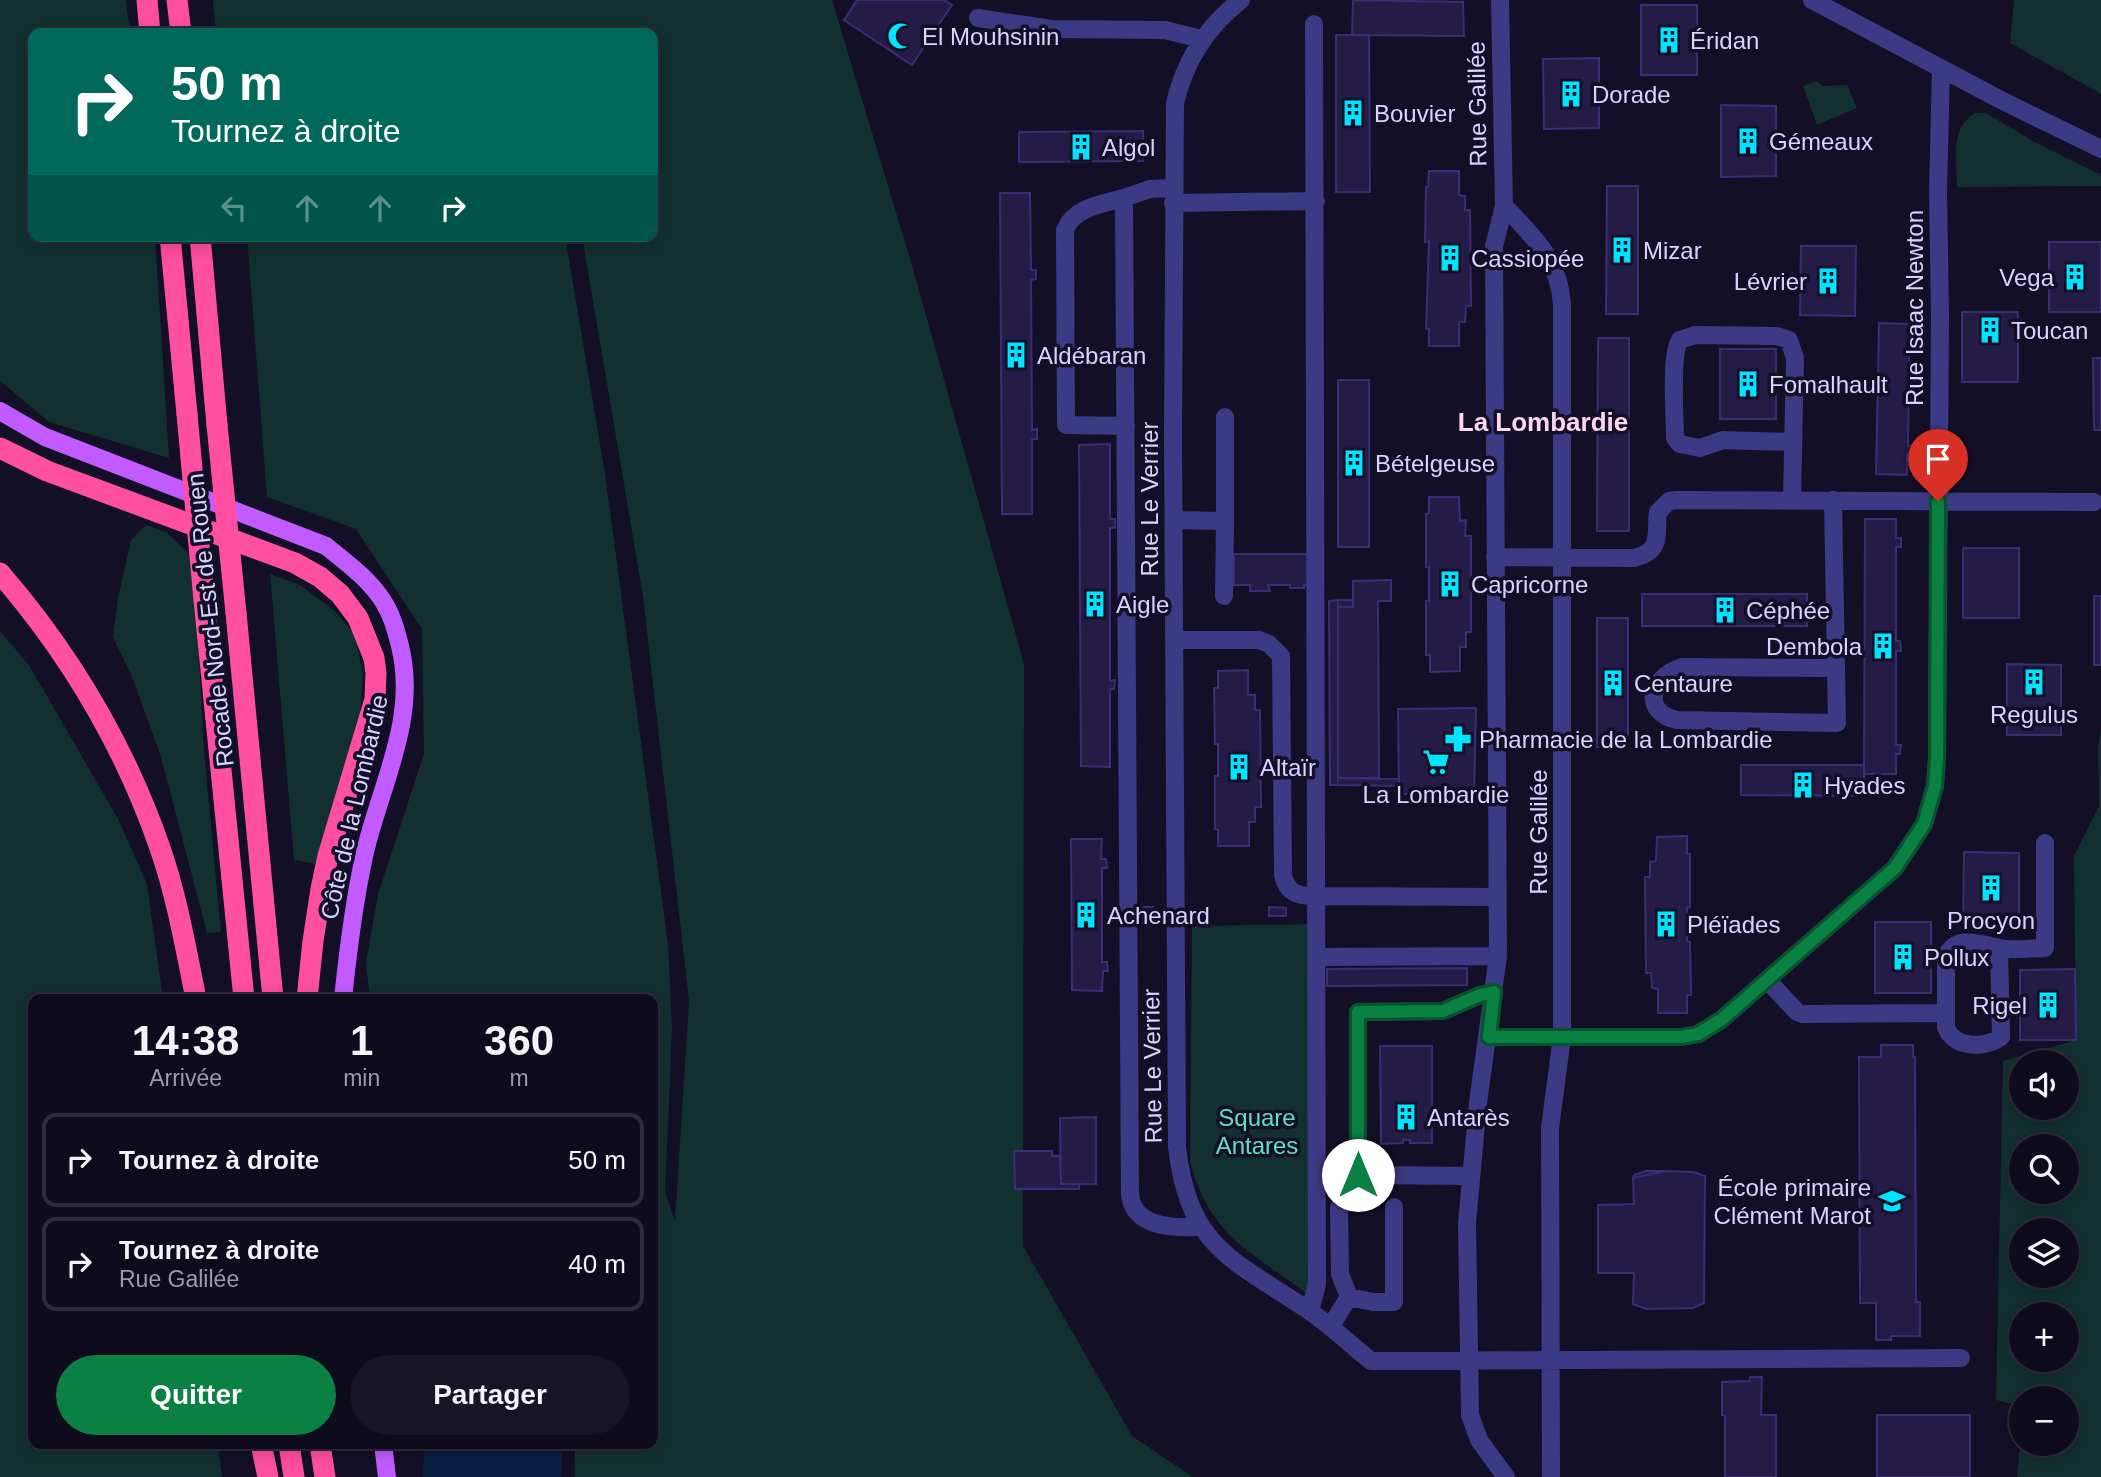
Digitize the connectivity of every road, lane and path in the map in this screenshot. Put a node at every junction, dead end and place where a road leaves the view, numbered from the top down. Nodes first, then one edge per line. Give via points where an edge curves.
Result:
1 (147, 0) edge
2 (177, 0) edge
3 (1241, 0) edge
4 (1500, 0) edge
5 (1812, 0) edge
6 (978, 18) dead end
7 (1314, 24) dead end
8 (150, 28) edge
9 (180, 28) edge
10 (1201, 39) junction
11 (1941, 68) junction
12 (2101, 149) edge
13 (1173, 196) junction
14 (1124, 198) junction
15 (1316, 201) junction
16 (1504, 206) junction
17 (171, 242) edge
18 (201, 242) edge
19 (0, 411) edge
20 (1225, 417) dead end
21 (1126, 426) junction
22 (1792, 442) junction
23 (0, 448) edge
24 (1792, 500) junction
25 (1833, 500) junction
26 (1938, 501) junction
27 (2094, 502) dead end
28 (1174, 520) junction
29 (1225, 521) junction
30 (1495, 557) junction
31 (1562, 557) junction
32 (0, 573) edge
33 (1224, 596) dead end
34 (1174, 639) junction
35 (1835, 668) junction
36 (2045, 843) dead end
37 (1315, 896) junction
38 (1497, 897) junction
39 (1999, 948) junction
40 (1498, 956) junction
41 (1316, 957) junction
42 (1767, 981) junction
43 (1494, 992) junction
44 (195, 994) edge
45 (243, 994) edge
46 (273, 994) edge
47 (308, 994) edge
48 (344, 994) edge
49 (1945, 1013) junction
50 (1489, 1037) junction
51 (1562, 1037) junction
52 (1471, 1176) junction
53 (1339, 1207) dead end
54 (1394, 1207) dead end
55 (1200, 1227) junction
56 (1349, 1297) junction
57 (1310, 1311) junction
58 (1330, 1327) junction
59 (1961, 1358) dead end
60 (1468, 1360) junction
61 (1551, 1360) junction
62 (262, 1449) edge
63 (290, 1449) edge
64 (321, 1449) edge
65 (384, 1449) edge
66 (268, 1477) edge
67 (294, 1477) edge
68 (325, 1477) edge
69 (387, 1477) edge
70 (1506, 1477) edge
71 (1551, 1477) edge

1 - 8 highway
2 - 9 highway
3 - 10 street, Rue Le Verrier
4 - 16 street, Rue Galilée
5 - 11 street
6 - 10 street via 1051,29 1165,30
7 - 15 street
10 - 13 street, Rue Le Verrier via 1180,80 1175,103
11 - 12 street
11 - 26 street, Rue Isaac Newton
13 - 14 street via 1150,189
13 - 15 street
13 - 28 street, Rue Le Verrier
14 - 21 street
14 - 21 street via 1075,215 1065,230 1066,425
15 - 37 street
16 - 30 street, Rue Galilée via 1494,246
16 - 31 street, Rue Galilée via 1533,236 1561,284
17 - 45 highway, Rocade Nord-Est de Rouen, bridge
18 - 46 highway, Rocade Nord-Est de Rouen, bridge
19 - 48 main road, Côte de la Lombardie via 45,437 326,547 351,565 383,601 404,660 406,688 387,783 366,850
20 - 29 street
21 - 55 street via 1130,1194 1135,1209 1150,1223
22 - 22 street via 1795,358 1789,340 1695,335 1680,340 1675,350 1675,438 1680,444 1700,448 1723,440
22 - 24 street
23 - 47 highway via 47,471 295,563 340,594 358,618 374,658 374,699 328,856
24 - 25 street
24 - 31 street via 1669,501 1658,512 1654,549 1644,555
25 - 26 street
25 - 35 street
26 - 27 street
26 - 42 street, Rue Isaac Newton via 1937,758 1927,813 1895,868
28 - 29 street
28 - 34 street, Rue Le Verrier
29 - 33 street
30 - 31 street
30 - 38 street, Rue Galilée
31 - 51 street, Rue Galilée
32 - 44 highway via 35,614 79,680 127,765 160,850
34 - 37 street via 1259,640 1281,656 1283,875 1290,891
34 - 55 street, Rue Le Verrier via 1177,1147 1180,1171
35 - 35 street via 1836,723 1676,720 1660,711 1654,694 1664,675 1682,667
36 - 39 street via 2045,948
37 - 38 street
37 - 41 street
38 - 40 street, Rue Galilée
39 - 49 street via 1961,943 1948,951
39 - 49 street via 2001,1037 1988,1043 1956,1042 1949,1037
40 - 41 street
40 - 43 street, Rue Galilée
41 - 57 street via 1317,1284
42 - 49 street via 1802,1014
42 - 51 street, Rue Isaac Newton via 1698,1034
43 - 50 street, Rue Galilée
43 - 52 street via 1443,1011 1358,1012 1358,1175
50 - 51 street, Rue Isaac Newton
50 - 52 street, Rue Galilée
51 - 61 street, Rue Galilée via 1550,1128
52 - 60 street, Rue Galilée
53 - 56 street via 1340,1274
54 - 56 street via 1394,1302
55 - 57 street via 1255,1278
56 - 58 street
57 - 58 street
58 - 60 street via 1371,1361
59 - 61 street
60 - 61 street
60 - 70 street, Rue Galilée via 1473,1428
61 - 71 street, Rue Galilée
62 - 66 highway
63 - 67 highway
64 - 68 highway
65 - 69 main road

